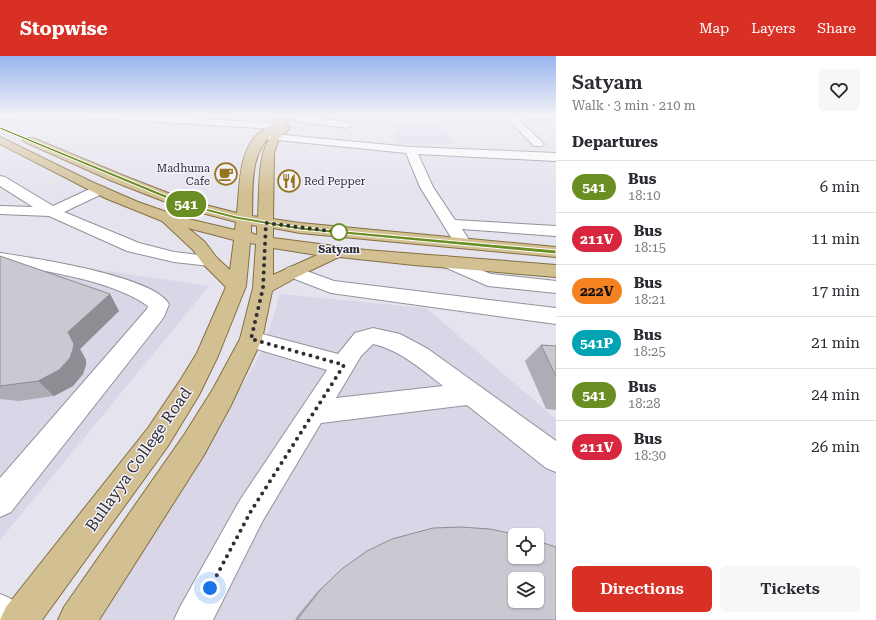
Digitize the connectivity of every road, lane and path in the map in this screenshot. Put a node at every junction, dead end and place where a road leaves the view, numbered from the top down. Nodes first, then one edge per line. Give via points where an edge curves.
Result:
1 (3, 141) edge
2 (32, 141) edge
3 (259, 141) edge
4 (269, 141) edge
5 (326, 141) edge
6 (351, 141) edge
7 (535, 141) edge
8 (538, 144) dead end
9 (351, 145) junction
10 (411, 150) junction
11 (556, 157) edge
12 (0, 180) edge
13 (99, 190) junction
14 (167, 198) junction
15 (234, 198) junction
16 (266, 200) junction
17 (0, 210) edge
18 (52, 212) junction
19 (165, 216) junction
20 (450, 224) junction
21 (254, 230) junction
22 (556, 231) edge
23 (350, 233) junction
24 (463, 243) junction
25 (337, 252) junction
26 (556, 252) edge
27 (0, 258) edge
28 (446, 261) junction
29 (210, 262) junction
30 (466, 270) junction
31 (556, 271) edge
32 (293, 272) junction
33 (236, 286) junction
34 (556, 287) edge
35 (263, 288) junction
36 (476, 306) junction
37 (556, 316) edge
38 (251, 339) junction
39 (344, 365) junction
40 (470, 394) junction
41 (314, 412) junction
42 (556, 458) edge
43 (0, 501) edge
44 (0, 613) edge
45 (9, 620) edge
46 (19, 620) edge
47 (77, 620) edge
48 (193, 620) edge

1 - 13 main road
2 - 14 main road
3 - 15 main road via 256,144
4 - 16 main road
5 - 9 street
6 - 9 street
7 - 8 street
9 - 10 street
10 - 11 street
10 - 20 street via 417,169
12 - 18 street
13 - 18 street
13 - 19 main road
14 - 15 main road
14 - 21 main road
15 - 21 main road
16 - 21 main road
16 - 23 main road via 277,213
17 - 18 street
18 - 29 street via 133,247
19 - 21 main road via 178,221
19 - 29 main road via 199,246
20 - 22 street
20 - 24 street
21 - 23 main road
21 - 25 main road
21 - 33 main road, Bullayya College Road
21 - 35 main road
23 - 24 main road
24 - 26 main road
25 - 28 main road
25 - 32 main road
27 - 43 street via 42,265 116,284 153,298 159,304 157,312
28 - 30 street
28 - 31 main road
29 - 33 main road
30 - 34 street via 488,280
30 - 36 street
32 - 35 main road
32 - 36 street via 331,287
33 - 46 main road, Bullayya College Road via 207,356 162,430 106,508
35 - 38 main road
36 - 37 street
38 - 39 street
38 - 47 main road via 194,445
39 - 40 street via 363,339 373,336 392,340 420,355
39 - 41 street
40 - 41 street
40 - 42 street
41 - 48 street via 251,511
44 - 45 street

